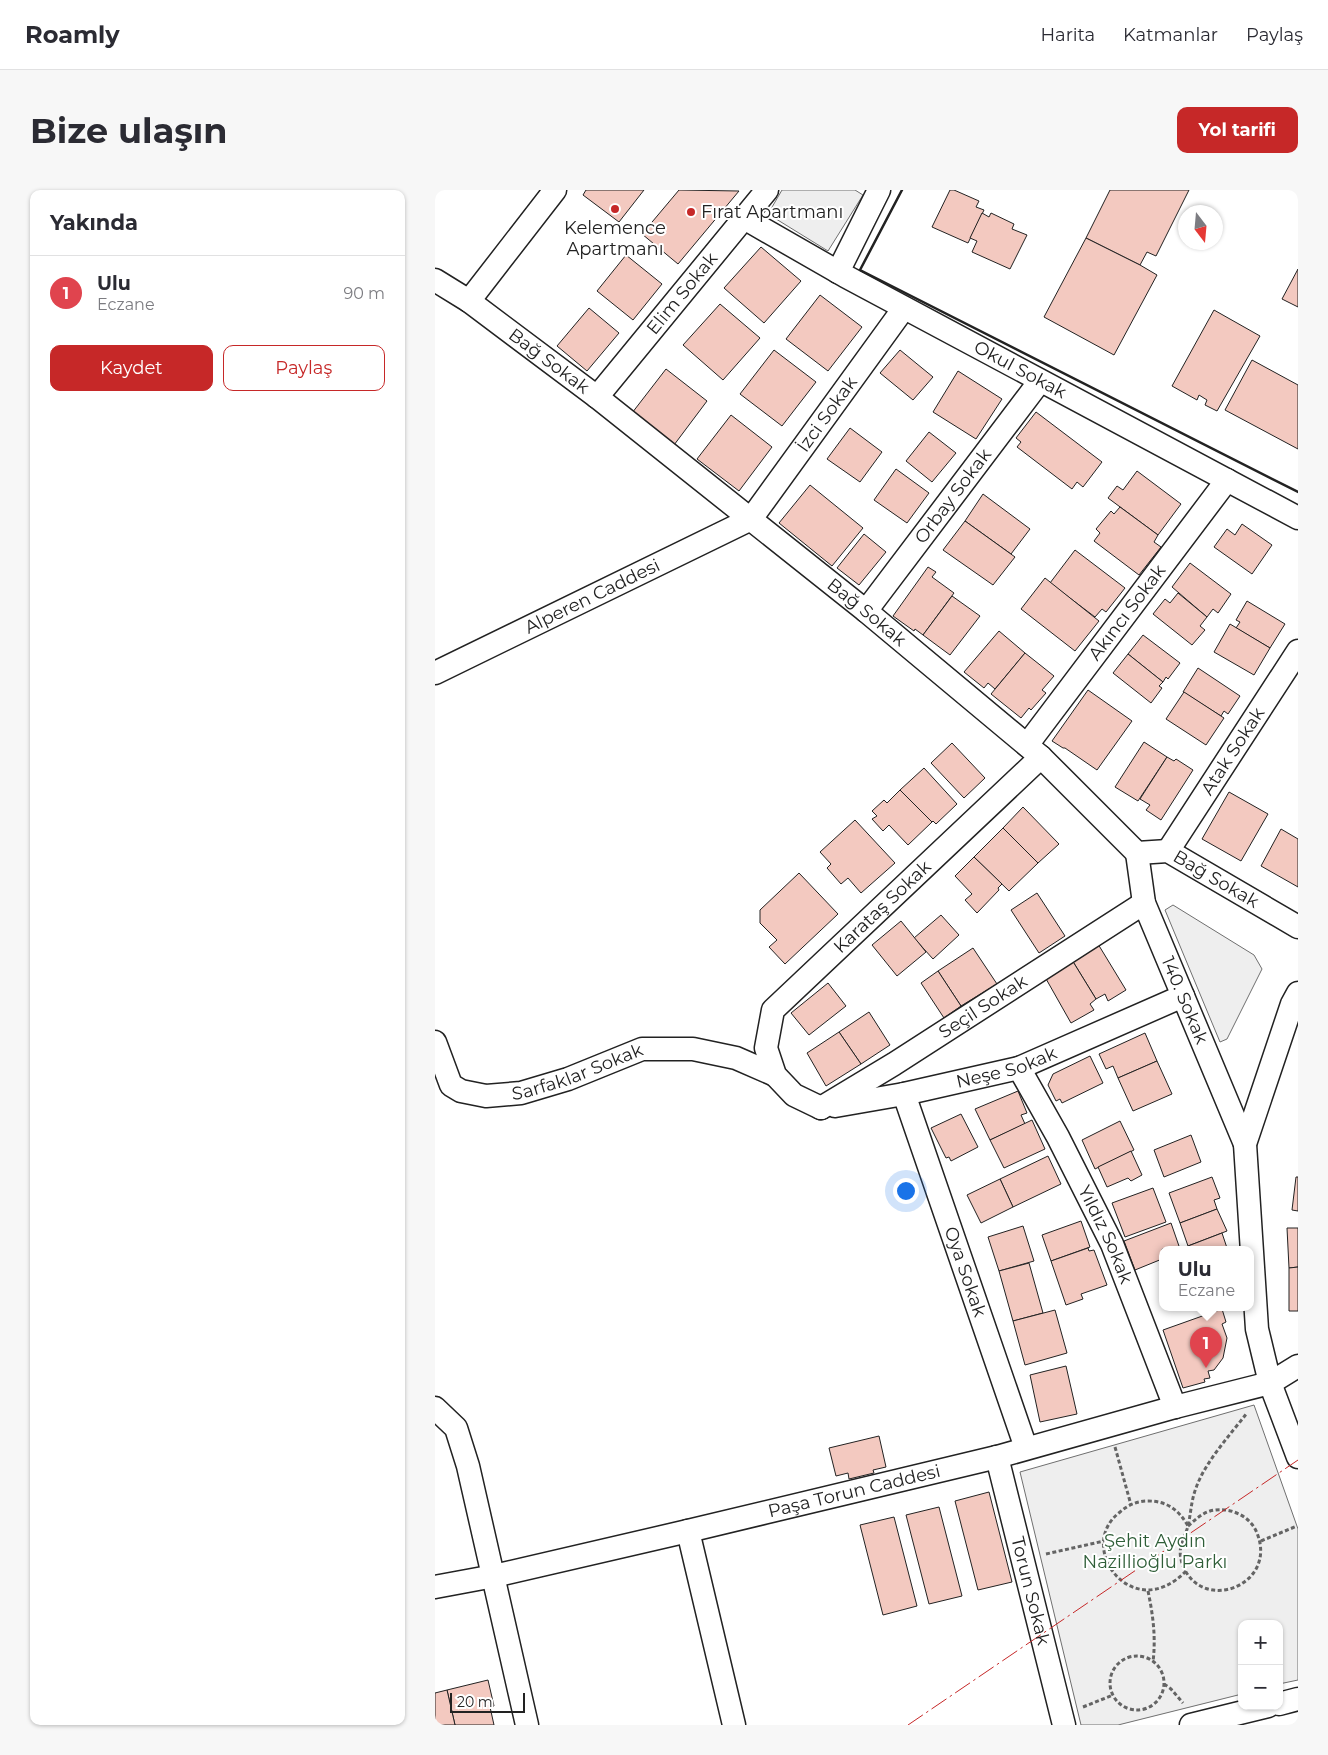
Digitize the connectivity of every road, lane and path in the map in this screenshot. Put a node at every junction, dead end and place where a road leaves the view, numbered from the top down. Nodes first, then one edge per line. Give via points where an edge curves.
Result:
1 (555, 190) edge
2 (767, 190) edge
3 (879, 190) edge
4 (744, 218) junction
5 (838, 272) junction
6 (435, 280) edge
7 (469, 301) junction
8 (904, 308) junction
9 (1040, 380) junction
10 (597, 397) junction
11 (1227, 480) junction
12 (1298, 518) edge
13 (751, 519) junction
14 (866, 611) junction
15 (1298, 651) edge
16 (435, 673) edge
17 (1034, 751) junction
18 (1168, 851) junction
19 (1137, 853) junction
20 (1144, 904) junction
21 (1298, 926) edge
22 (1183, 996) junction
23 (1296, 1002) edge
24 (435, 1042) edge
25 (1019, 1068) junction
26 (775, 1075) junction
27 (904, 1094) junction
28 (821, 1108) junction
29 (1245, 1144) junction
30 (1252, 1246) edge
31 (1254, 1283) edge
32 (1298, 1366) edge
33 (1270, 1383) junction
34 (1175, 1407) junction
35 (435, 1408) edge
36 (1248, 1412) dead end
37 (1115, 1445) dead end
38 (1026, 1448) junction
39 (997, 1457) junction
40 (1298, 1457) edge
41 (1131, 1505) junction
42 (1188, 1526) junction
43 (1297, 1526) edge
44 (688, 1531) junction
45 (1104, 1541) junction
46 (1261, 1541) junction
47 (1040, 1556) dead end
48 (1186, 1571) junction
49 (494, 1576) junction
50 (435, 1587) edge
51 (1148, 1591) junction
52 (1153, 1662) junction
53 (1113, 1695) junction
54 (1298, 1699) edge
55 (1283, 1703) edge
56 (1252, 1710) edge
57 (1063, 1720) edge
58 (527, 1725) edge
59 (734, 1725) edge
60 (1191, 1725) edge

1 - 7 street
2 - 4 street, Elim Sokak
3 - 5 street
4 - 5 street, Okul Sokak
4 - 10 street, Elim Sokak
5 - 8 street, Okul Sokak
6 - 7 street, Bağ Sokak
7 - 10 street, Bağ Sokak
8 - 9 street, Okul Sokak
8 - 13 street, İzci Sokak
9 - 11 street, Okul Sokak
9 - 14 street, Orbay Sokak
10 - 13 street, Bağ Sokak
11 - 12 street, Okul Sokak
11 - 17 street, Akıncı Sokak
13 - 14 street, Bağ Sokak
13 - 16 street, Alperen Caddesi
14 - 17 street, Bağ Sokak
15 - 18 street, Atak Sokak
17 - 19 street, Bağ Sokak
17 - 26 street, Karataş Sokak via 773,1010 766,1048
18 - 19 street, Bağ Sokak
18 - 21 street, Bağ Sokak
19 - 20 street, 140. Sokak
20 - 22 street, 140. Sokak
20 - 28 street, Seçil Sokak
22 - 25 street, Neşe Sokak
22 - 29 street, 140. Sokak
23 - 29 street
24 - 26 street, Sarfaklar Sokak via 451,1085 461,1091 486,1096 521,1093 568,1079 641,1049 693,1049 736,1058
25 - 27 street, Neşe Sokak
25 - 34 street, Yıldız Sokak via 1113,1244
26 - 28 street via 794,1095
27 - 28 street, Neşe Sokak
27 - 38 street, Oya Sokak
29 - 30 street
31 - 33 street via 1257,1329
32 - 33 street, Paşa Torun Caddesi
33 - 34 street, Paşa Torun Caddesi
33 - 40 street
34 - 38 street, Paşa Torun Caddesi
35 - 49 street via 456,1428
36 - 42 path via 1205,1469 1190,1506
37 - 41 path
38 - 39 street, Paşa Torun Caddesi
39 - 44 street, Paşa Torun Caddesi
39 - 57 street, Torun Sokak
41 - 42 path via 1156,1501 1170,1506 1182,1515
41 - 45 path via 1116,1515
42 - 46 path via 1211,1511 1236,1512 1256,1529
42 - 48 path via 1180,1552
43 - 46 path
44 - 49 street, Paşa Torun Caddesi
44 - 59 street
45 - 47 path
45 - 51 path via 1110,1570 1121,1581
46 - 48 path via 1258,1567 1241,1586 1215,1590 1201,1586
48 - 51 path via 1177,1581
49 - 50 street, Paşa Torun Caddesi
49 - 58 street
51 - 52 path via 1154,1626
52 - 53 path via 1137,1657 1121,1662 1111,1677
52 - 53 path via 1159,1668 1164,1684 1152,1706 1135,1710 1126,1708
53 - 57 path
54 - 55 street
56 - 60 street

